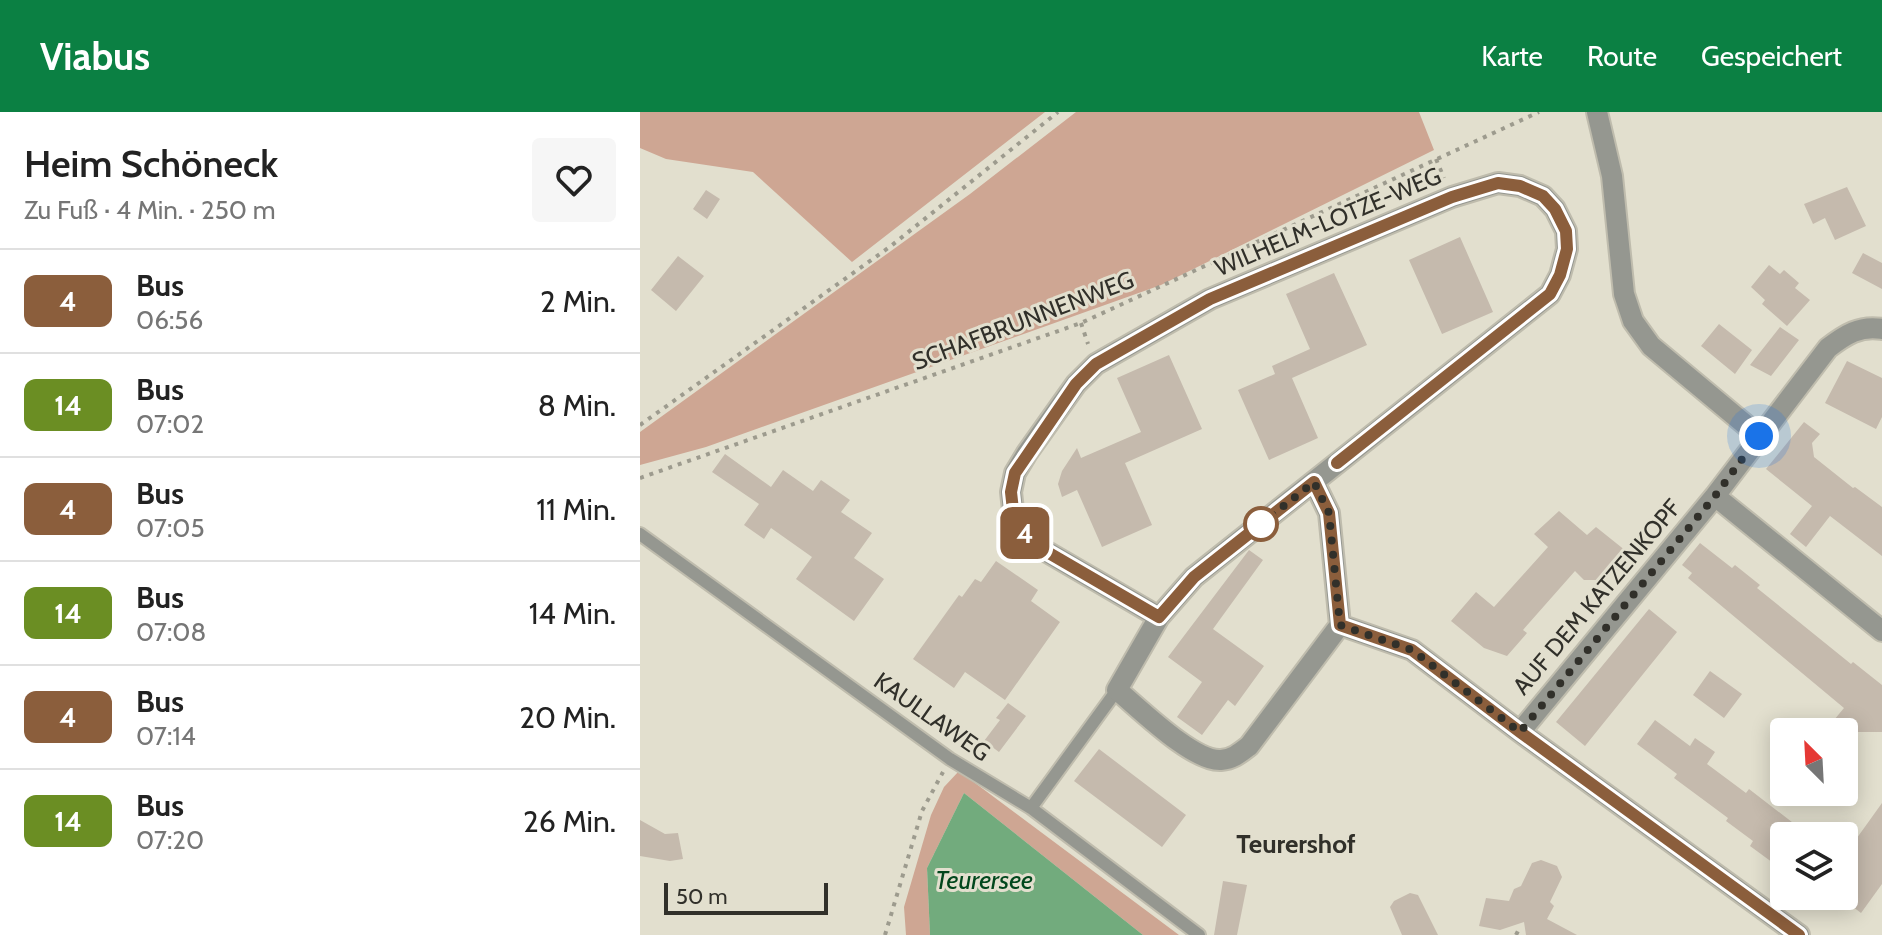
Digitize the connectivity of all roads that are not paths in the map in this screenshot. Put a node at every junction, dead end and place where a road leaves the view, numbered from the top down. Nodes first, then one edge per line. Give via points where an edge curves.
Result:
1 (1597, 112) edge
2 (1882, 329) edge
3 (1759, 436) junction
4 (1314, 482) junction
5 (1715, 496) junction
6 (640, 534) edge
7 (1159, 617) junction
8 (1340, 625) junction
9 (1882, 631) edge
10 (1117, 690) junction
11 (1520, 732) junction
12 (1031, 808) junction
13 (1199, 935) edge
14 (1799, 935) edge

1 - 3 street via 1612,176 1624,294 1633,321 1651,346
2 - 3 street, AUF DEM KATZENKOPF via 1848,333 1828,348
3 - 5 street, AUF DEM KATZENKOPF
4 - 7 street, WILHELM-LOTZE-WEG via 1194,577
4 - 7 street, WILHELM-LOTZE-WEG via 1550,294 1567,249 1566,231 1543,196 1498,183 1452,197 1210,299 1096,364 1076,384 1015,473 1013,510 1024,533 1042,549
4 - 8 street via 1329,513
5 - 9 street, AUF DEM KATZENKOPF
5 - 11 street, AUF DEM KATZENKOPF
6 - 12 lane, KAULLAWEG via 950,759
7 - 10 street, WILHELM-LOTZE-WEG
8 - 10 street via 1249,746 1234,757 1218,761 1200,754
8 - 11 street via 1412,650
10 - 12 lane
11 - 14 street
12 - 13 lane, KAULLAWEG

